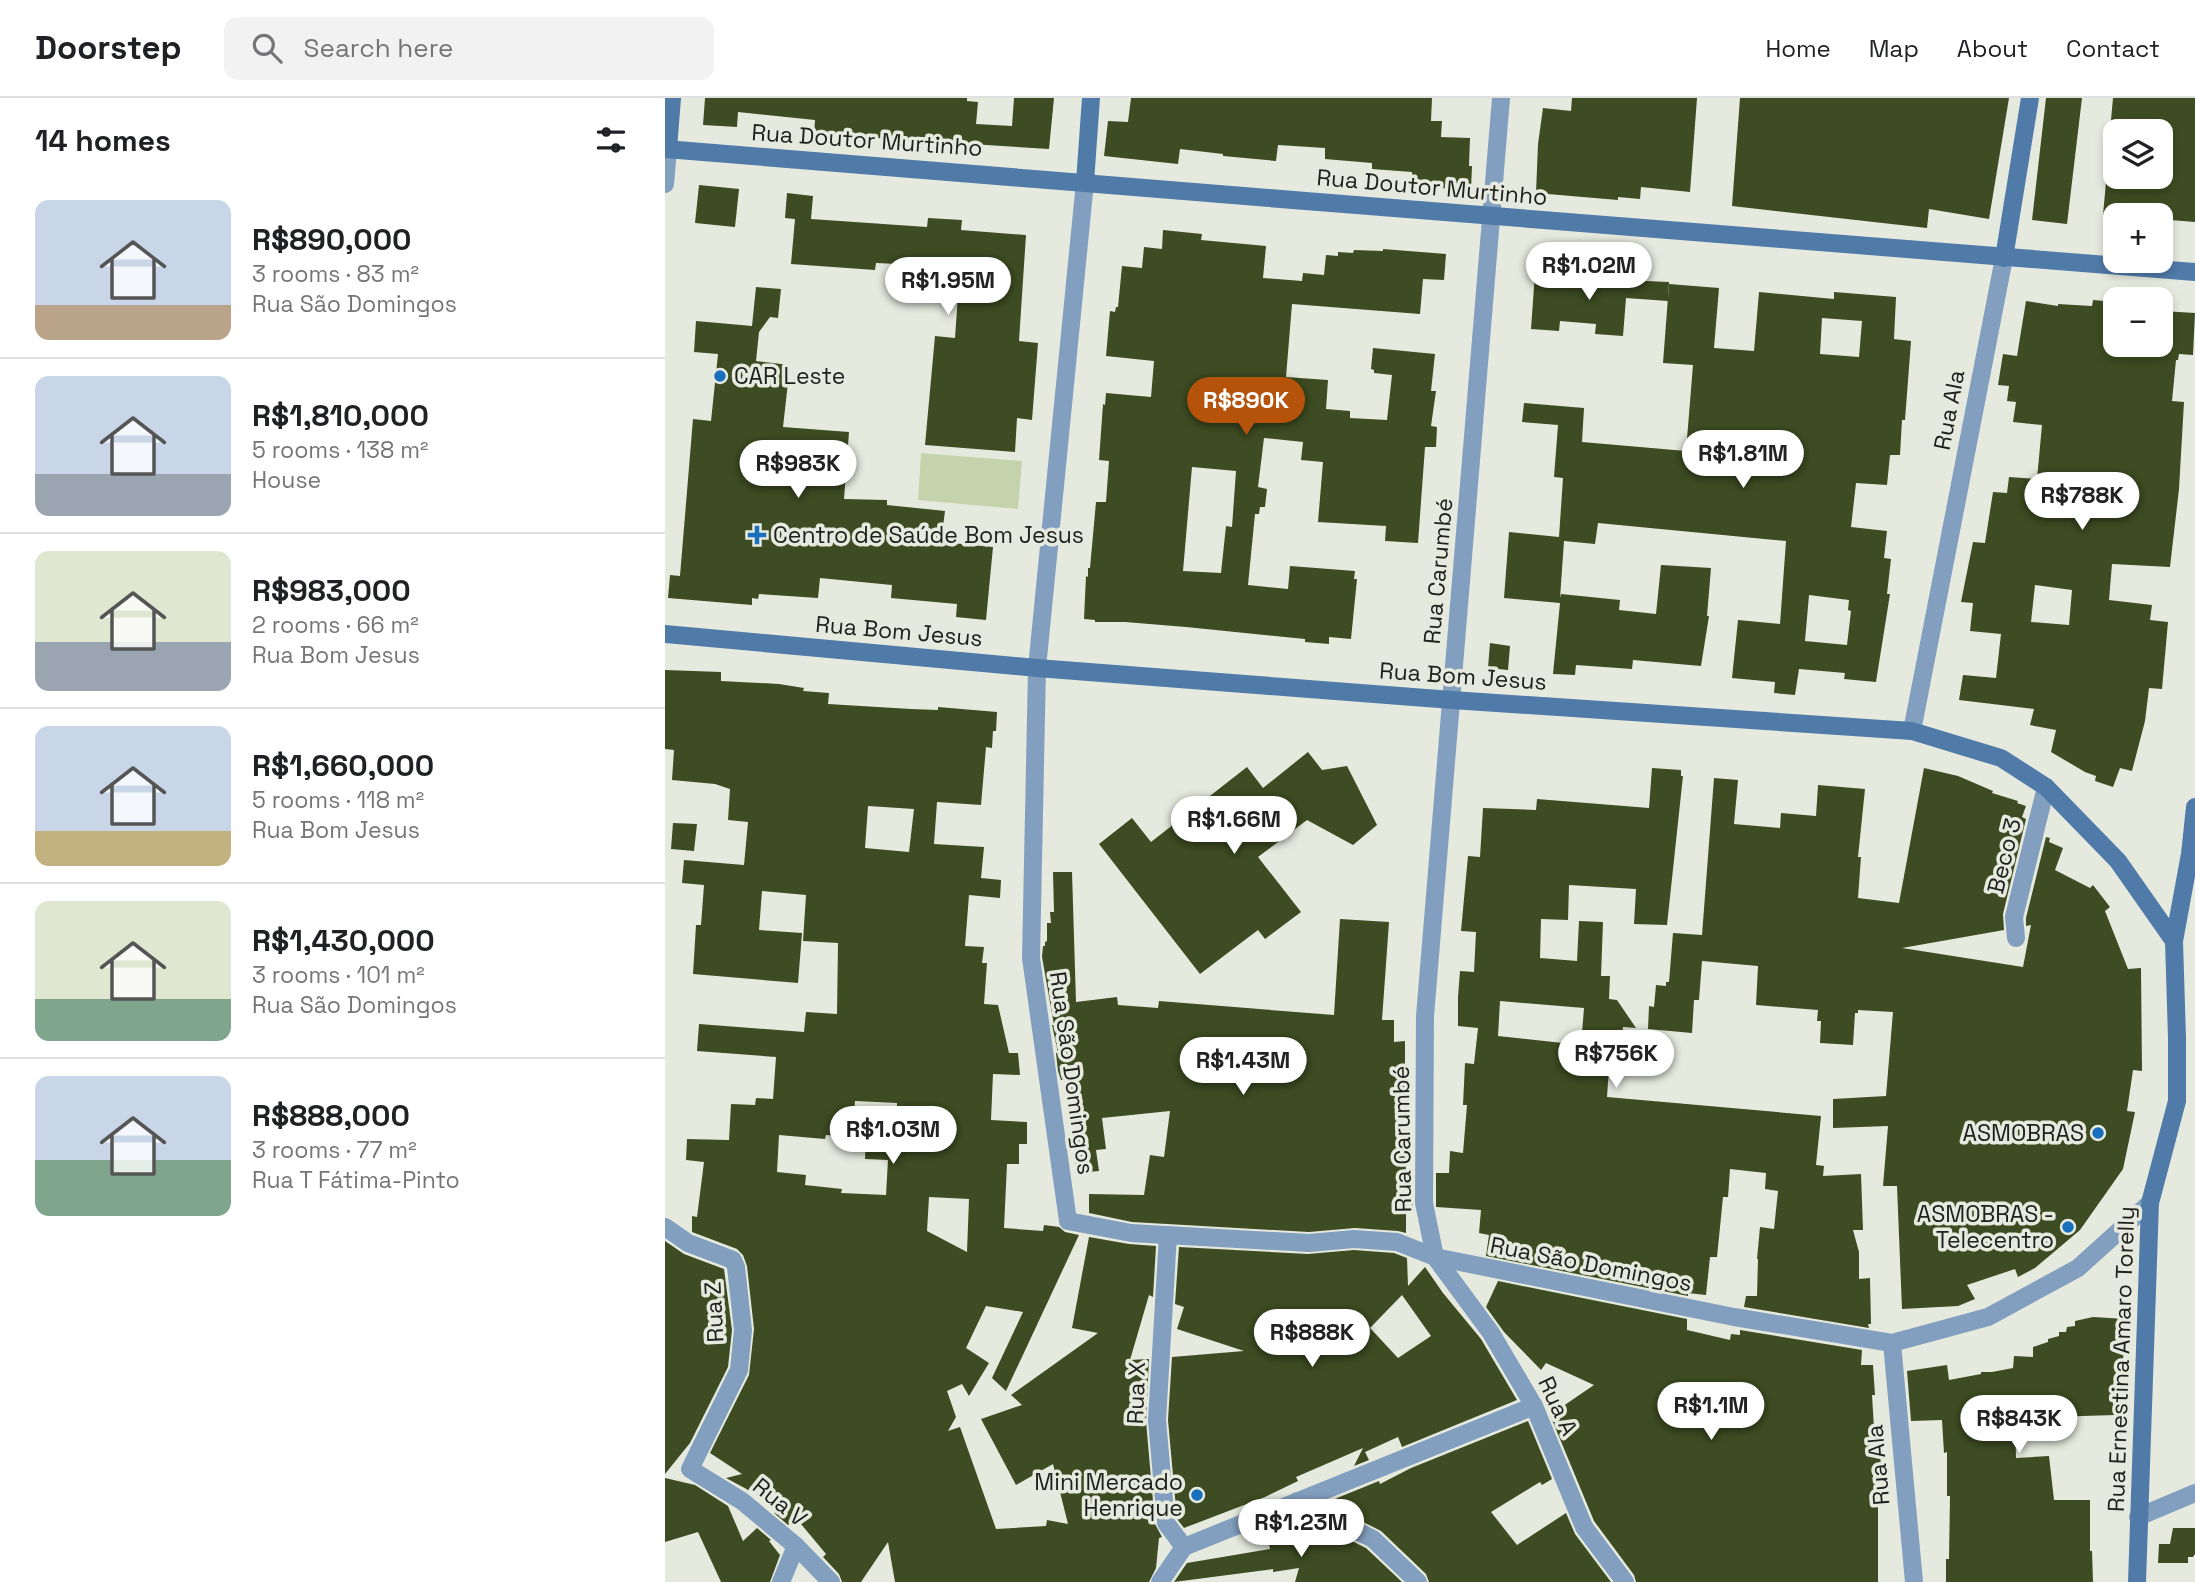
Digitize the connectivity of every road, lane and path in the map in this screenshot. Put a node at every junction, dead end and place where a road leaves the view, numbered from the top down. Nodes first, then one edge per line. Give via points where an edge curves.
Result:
1 (672, 98) edge
2 (1091, 98) edge
3 (1501, 98) edge
4 (2030, 98) edge
5 (666, 149) edge
6 (1085, 182) junction
7 (665, 184) edge
8 (1491, 217) junction
9 (2004, 258) junction
10 (2195, 272) edge
11 (665, 634) edge
12 (1037, 668) junction
13 (1452, 700) junction
14 (1912, 731) junction
15 (2046, 787) junction
16 (2195, 807) edge
17 (2016, 938) dead end
18 (2174, 941) junction
19 (2150, 1203) junction
20 (665, 1227) edge
21 (1168, 1235) junction
22 (1435, 1257) junction
23 (1892, 1343) junction
24 (1534, 1406) junction
25 (690, 1469) joint
26 (2195, 1493) edge
27 (1297, 1501) junction
28 (2138, 1517) junction
29 (796, 1546) junction
30 (1184, 1548) junction
31 (781, 1582) edge
32 (831, 1582) edge
33 (1160, 1582) edge
34 (1418, 1582) edge
35 (1625, 1582) edge
36 (1914, 1582) edge
37 (2137, 1582) edge

1 - 5 street
2 - 6 street, Rua São Domingos
3 - 8 street, Rua Carumbé
4 - 9 street, Rua Ala
5 - 6 street, Rua Doutor Murtinho
5 - 7 street
6 - 8 street, Rua Doutor Murtinho
6 - 12 street, Rua São Domingos
8 - 9 street, Rua Doutor Murtinho
8 - 13 street, Rua Carumbé
9 - 10 street, Rua Doutor Murtinho
9 - 14 street, Rua Ala
11 - 12 street, Rua Bom Jesus
12 - 13 street, Rua Bom Jesus
12 - 21 street, Rua São Domingos via 1031,958 1068,1221
13 - 14 street, Rua Bom Jesus
13 - 22 street, Rua Carumbé via 1425,1016 1424,1203
14 - 15 street, Rua Bom Jesus via 2001,758
15 - 17 street, Beco 3 via 2014,917
15 - 18 street, Rua Bom Jesus via 2118,861
16 - 18 street, Rua Ernestina Amaro Torelly
18 - 19 street, Rua Ernestina Amaro Torelly via 2176,1101
19 - 23 street via 2078,1268 1988,1317
19 - 28 street, Rua Ernestina Amaro Torelly
20 - 25 street, Rua Z via 688,1243 735,1263 743,1330 739,1370
21 - 22 street, Rua São Domingos via 1309,1243 1397,1242
21 - 30 street, Rua X via 1157,1420 1166,1523
22 - 23 street, Rua São Domingos via 1734,1317
22 - 24 street, Rua A via 1491,1333
23 - 36 street, Rua Ala
24 - 27 street
24 - 35 street, Rua A via 1584,1527
25 - 29 street, Rua V via 742,1501
26 - 28 street
27 - 30 street
27 - 34 street via 1373,1539
28 - 37 street, Rua Ernestina Amaro Torelly
29 - 31 street
29 - 32 street, Rua V
30 - 33 street

